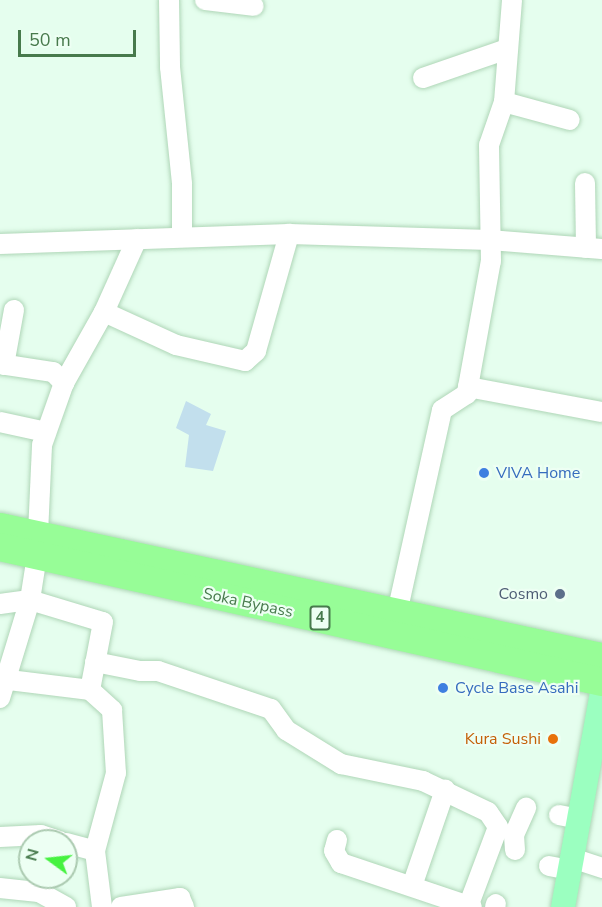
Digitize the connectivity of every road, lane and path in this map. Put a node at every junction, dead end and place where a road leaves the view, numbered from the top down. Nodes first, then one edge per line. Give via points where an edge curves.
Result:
1 (170, 0) edge
2 (205, 0) edge
3 (512, 0) edge
4 (254, 6) dead end
5 (507, 49) junction
6 (423, 78) dead end
7 (504, 102) junction
8 (570, 120) dead end
9 (585, 183) dead end
10 (289, 234) junction
11 (183, 237) junction
12 (137, 239) junction
13 (490, 240) junction
14 (0, 244) edge
15 (594, 249) edge
16 (14, 310) dead end
17 (104, 312) junction
18 (2, 364) edge
19 (64, 383) junction
20 (468, 387) junction
21 (602, 412) edge
22 (0, 422) edge
23 (46, 432) junction
24 (0, 527) edge
25 (38, 545) junction
26 (0, 548) edge
27 (30, 600) junction
28 (0, 604) edge
29 (397, 613) junction
30 (602, 657) edge
31 (95, 662) junction
32 (9, 680) junction
33 (602, 682) edge
34 (90, 690) junction
35 (602, 693) edge
36 (0, 698) edge
37 (445, 790) junction
38 (525, 808) dead end
39 (18, 836) edge
40 (0, 837) edge
41 (337, 840) dead end
42 (78, 846) edge
43 (515, 850) dead end
44 (95, 851) junction
45 (564, 865) junction
46 (602, 868) edge
47 (412, 886) junction
48 (0, 888) edge
49 (66, 907) edge
50 (102, 907) edge
51 (121, 907) edge
52 (128, 907) edge
53 (184, 907) edge
54 (470, 907) edge
55 (563, 907) edge

1 - 11 street via 170,67 182,184
2 - 4 street
3 - 5 street
5 - 6 street
5 - 7 street
7 - 8 street
7 - 13 street via 489,145
9 - 15 street
10 - 11 street
10 - 13 street
10 - 17 street via 256,351 245,361 176,345
11 - 12 street
12 - 14 street
12 - 17 street
13 - 15 street
13 - 20 street via 491,261
16 - 18 street
17 - 19 street
18 - 19 street via 53,372
19 - 23 street
20 - 21 street
20 - 29 street via 467,394 442,410
22 - 23 street
23 - 25 street via 42,445
24 - 25 highway, Soka Bypass / 4
25 - 26 highway, Soka Bypass / 4
25 - 27 street
25 - 29 highway, Soka Bypass / 4
25 - 33 highway, Soka Bypass / 4 via 521,673
27 - 28 street
27 - 31 street via 103,622
27 - 32 street
29 - 30 highway, Soka Bypass / 4
31 - 34 street
31 - 37 street via 140,671 158,670 271,709 286,730 341,764 423,781
32 - 34 street
32 - 36 street
34 - 44 street via 112,711 116,773
35 - 45 main road via 569,817
37 - 47 street
37 - 54 street via 488,812 498,827
38 - 43 street via 514,835
39 - 40 street
41 - 47 street via 334,851 342,863
42 - 44 street
44 - 50 street
45 - 46 street
45 - 55 main road
47 - 54 street
48 - 49 street via 39,892
51 - 52 street
52 - 53 street via 180,898

